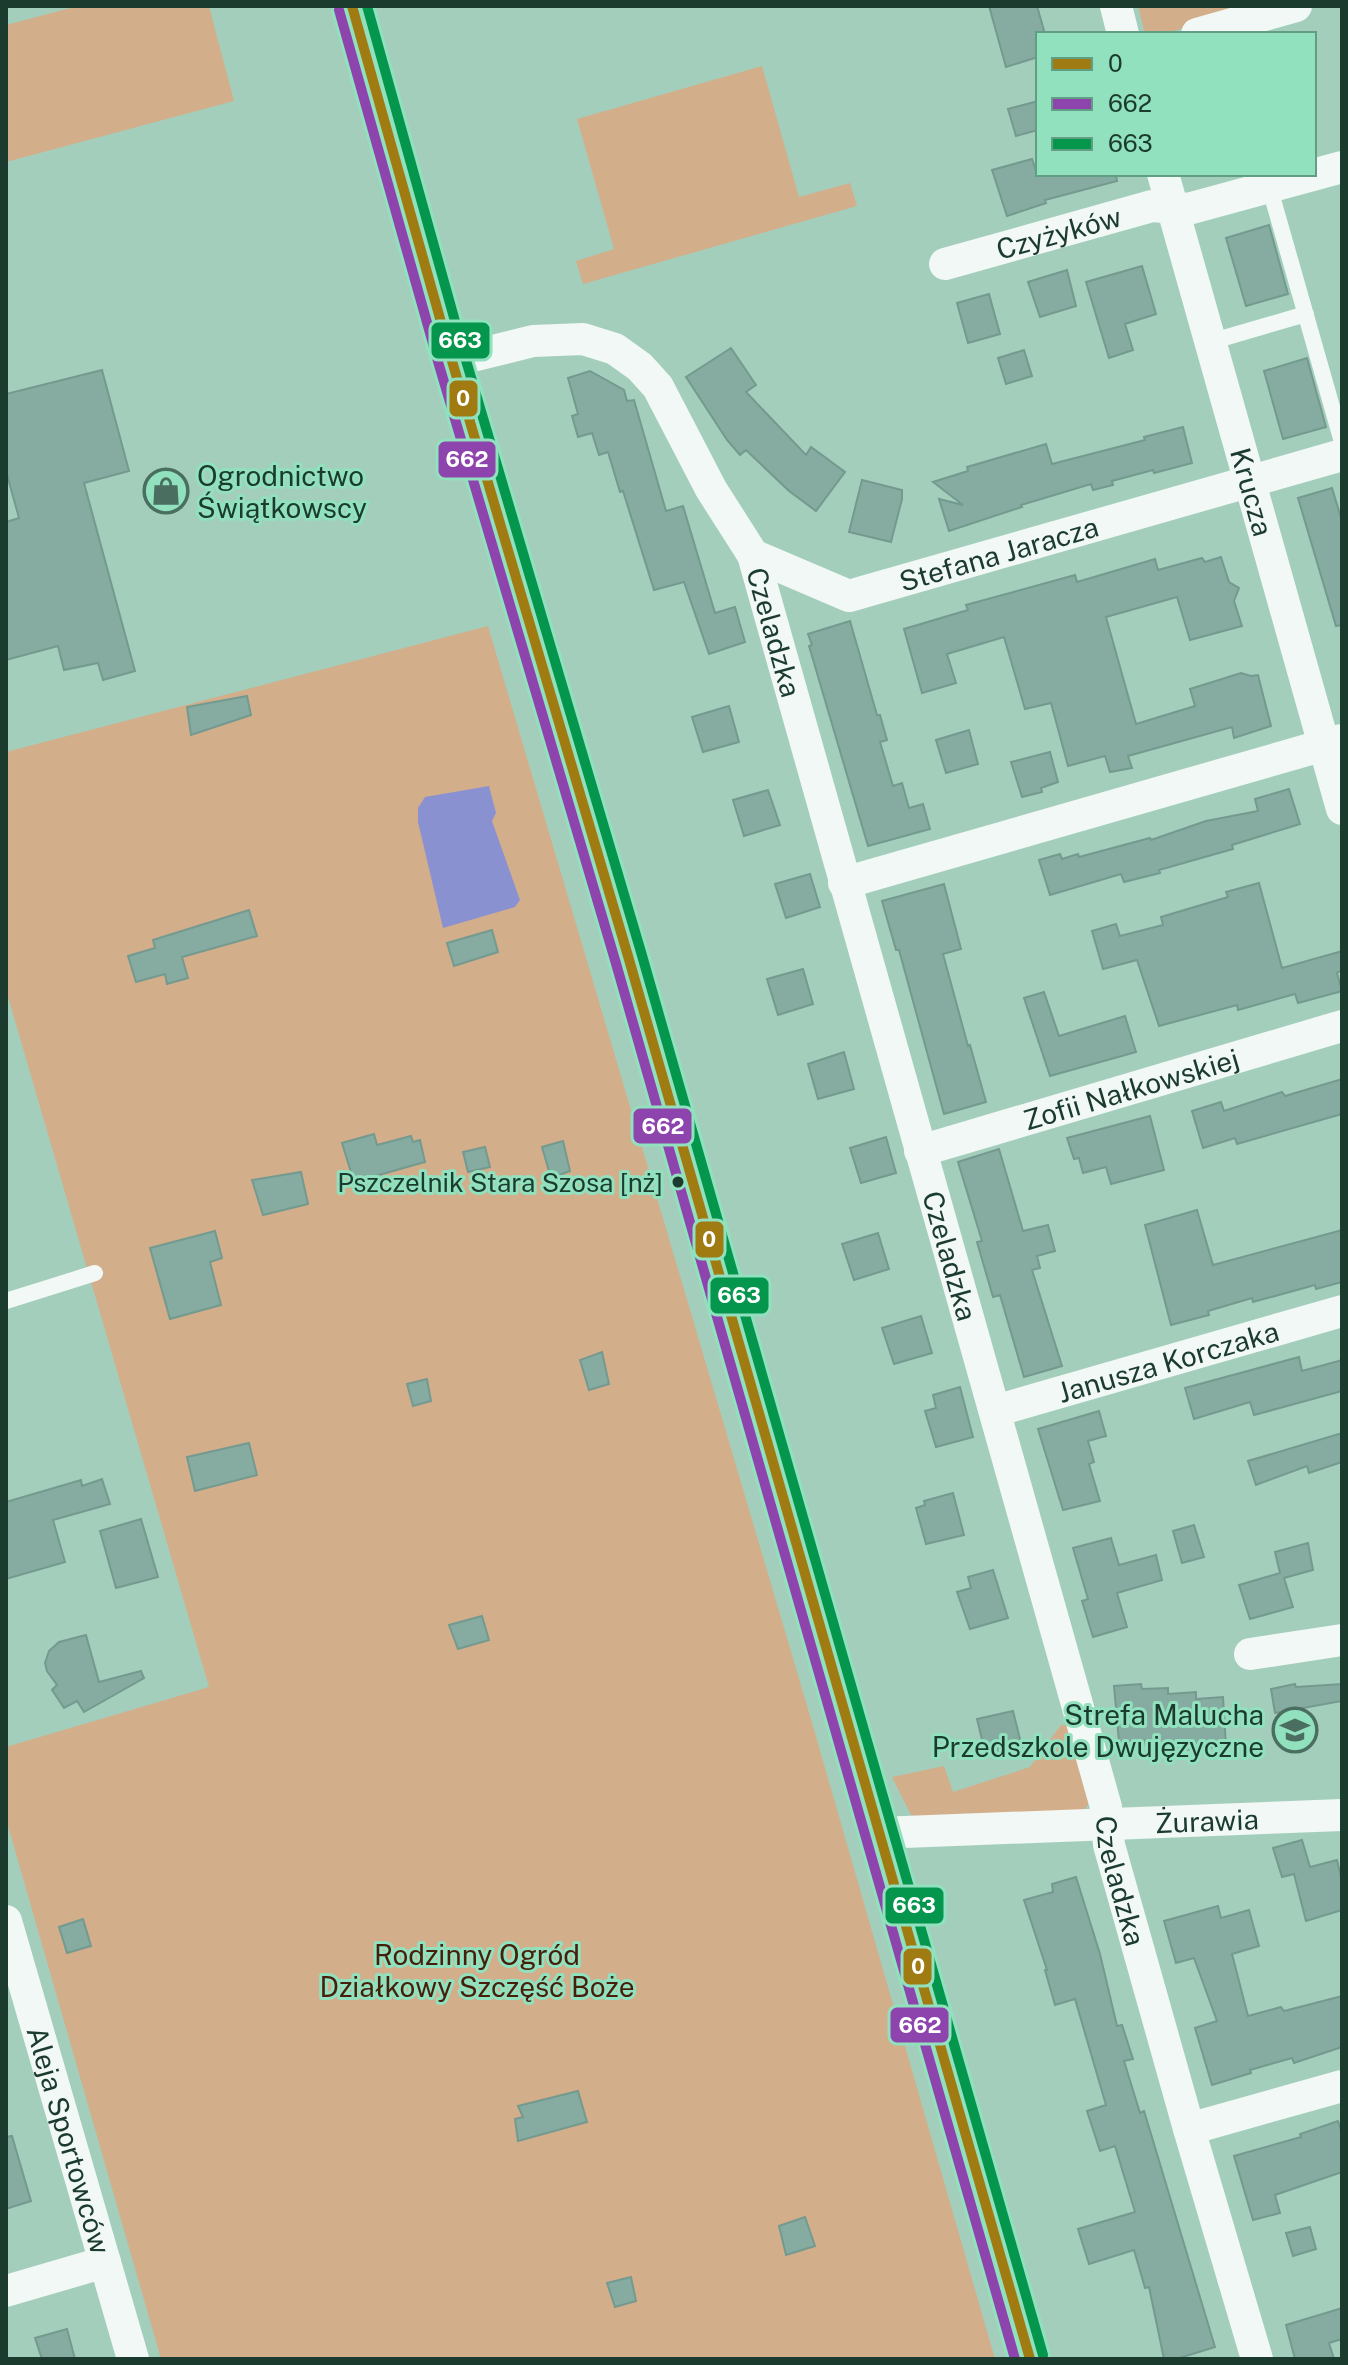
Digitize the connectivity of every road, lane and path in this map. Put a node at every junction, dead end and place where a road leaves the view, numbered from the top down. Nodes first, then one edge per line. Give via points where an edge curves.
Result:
1 (352, 6) edge
2 (1116, 6) edge
3 (1296, 6) edge
4 (1122, 32) edge
5 (1204, 32) edge
6 (1342, 167) edge
7 (1316, 172) edge
8 (1164, 176) edge
9 (1291, 176) edge
10 (1268, 180) edge
11 (1172, 208) junction
12 (945, 264) dead end
13 (1306, 314) junction
14 (1210, 342) junction
15 (452, 361) junction
16 (1342, 442) edge
17 (1342, 455) edge
18 (1250, 481) junction
19 (753, 555) junction
20 (1333, 742) edge
21 (1342, 809) edge
22 (844, 883) junction
23 (1342, 1026) edge
24 (920, 1151) junction
25 (95, 1273) dead end
26 (6, 1301) edge
27 (1342, 1311) edge
28 (995, 1411) junction
29 (1342, 1640) edge
30 (1250, 1654) dead end
31 (1342, 1815) edge
32 (1107, 1824) junction
33 (879, 1833) junction
34 (6, 1921) edge
35 (1342, 2086) edge
36 (1189, 2129) junction
37 (105, 2262) junction
38 (6, 2291) edge
39 (133, 2359) edge
40 (1030, 2359) edge
41 (1257, 2359) edge

1 - 15 street
2 - 4 street
3 - 5 street
6 - 7 street, Czyżyków
8 - 11 street, Krucza
9 - 10 street, Czyżyków
10 - 11 street, Czyżyków via 1188,209
10 - 13 lane
11 - 12 street, Czyżyków via 1152,206
11 - 14 street, Krucza
13 - 14 lane
13 - 16 lane
14 - 18 street, Krucza
15 - 19 street, Czeladzka via 533,341 583,339 615,349 658,387 711,489
15 - 33 street
17 - 18 street, Stefana Jaracza
18 - 19 street, Stefana Jaracza via 849,596
18 - 20 street, Krucza
19 - 22 street, Czeladzka
20 - 21 street, Krucza
20 - 22 street
22 - 24 street, Czeladzka
23 - 24 street, Zofii Nałkowskiej
24 - 28 street, Czeladzka
25 - 26 lane
27 - 28 street, Janusza Korczaka
28 - 32 street, Czeladzka
29 - 30 street
31 - 32 street, Żurawia
32 - 33 street, Żurawia
32 - 36 street, Czeladzka
33 - 40 street
34 - 37 street, Aleja Sportowców
35 - 36 street
36 - 41 street, Czeladzka
37 - 38 street
37 - 39 street, Aleja Sportowców

